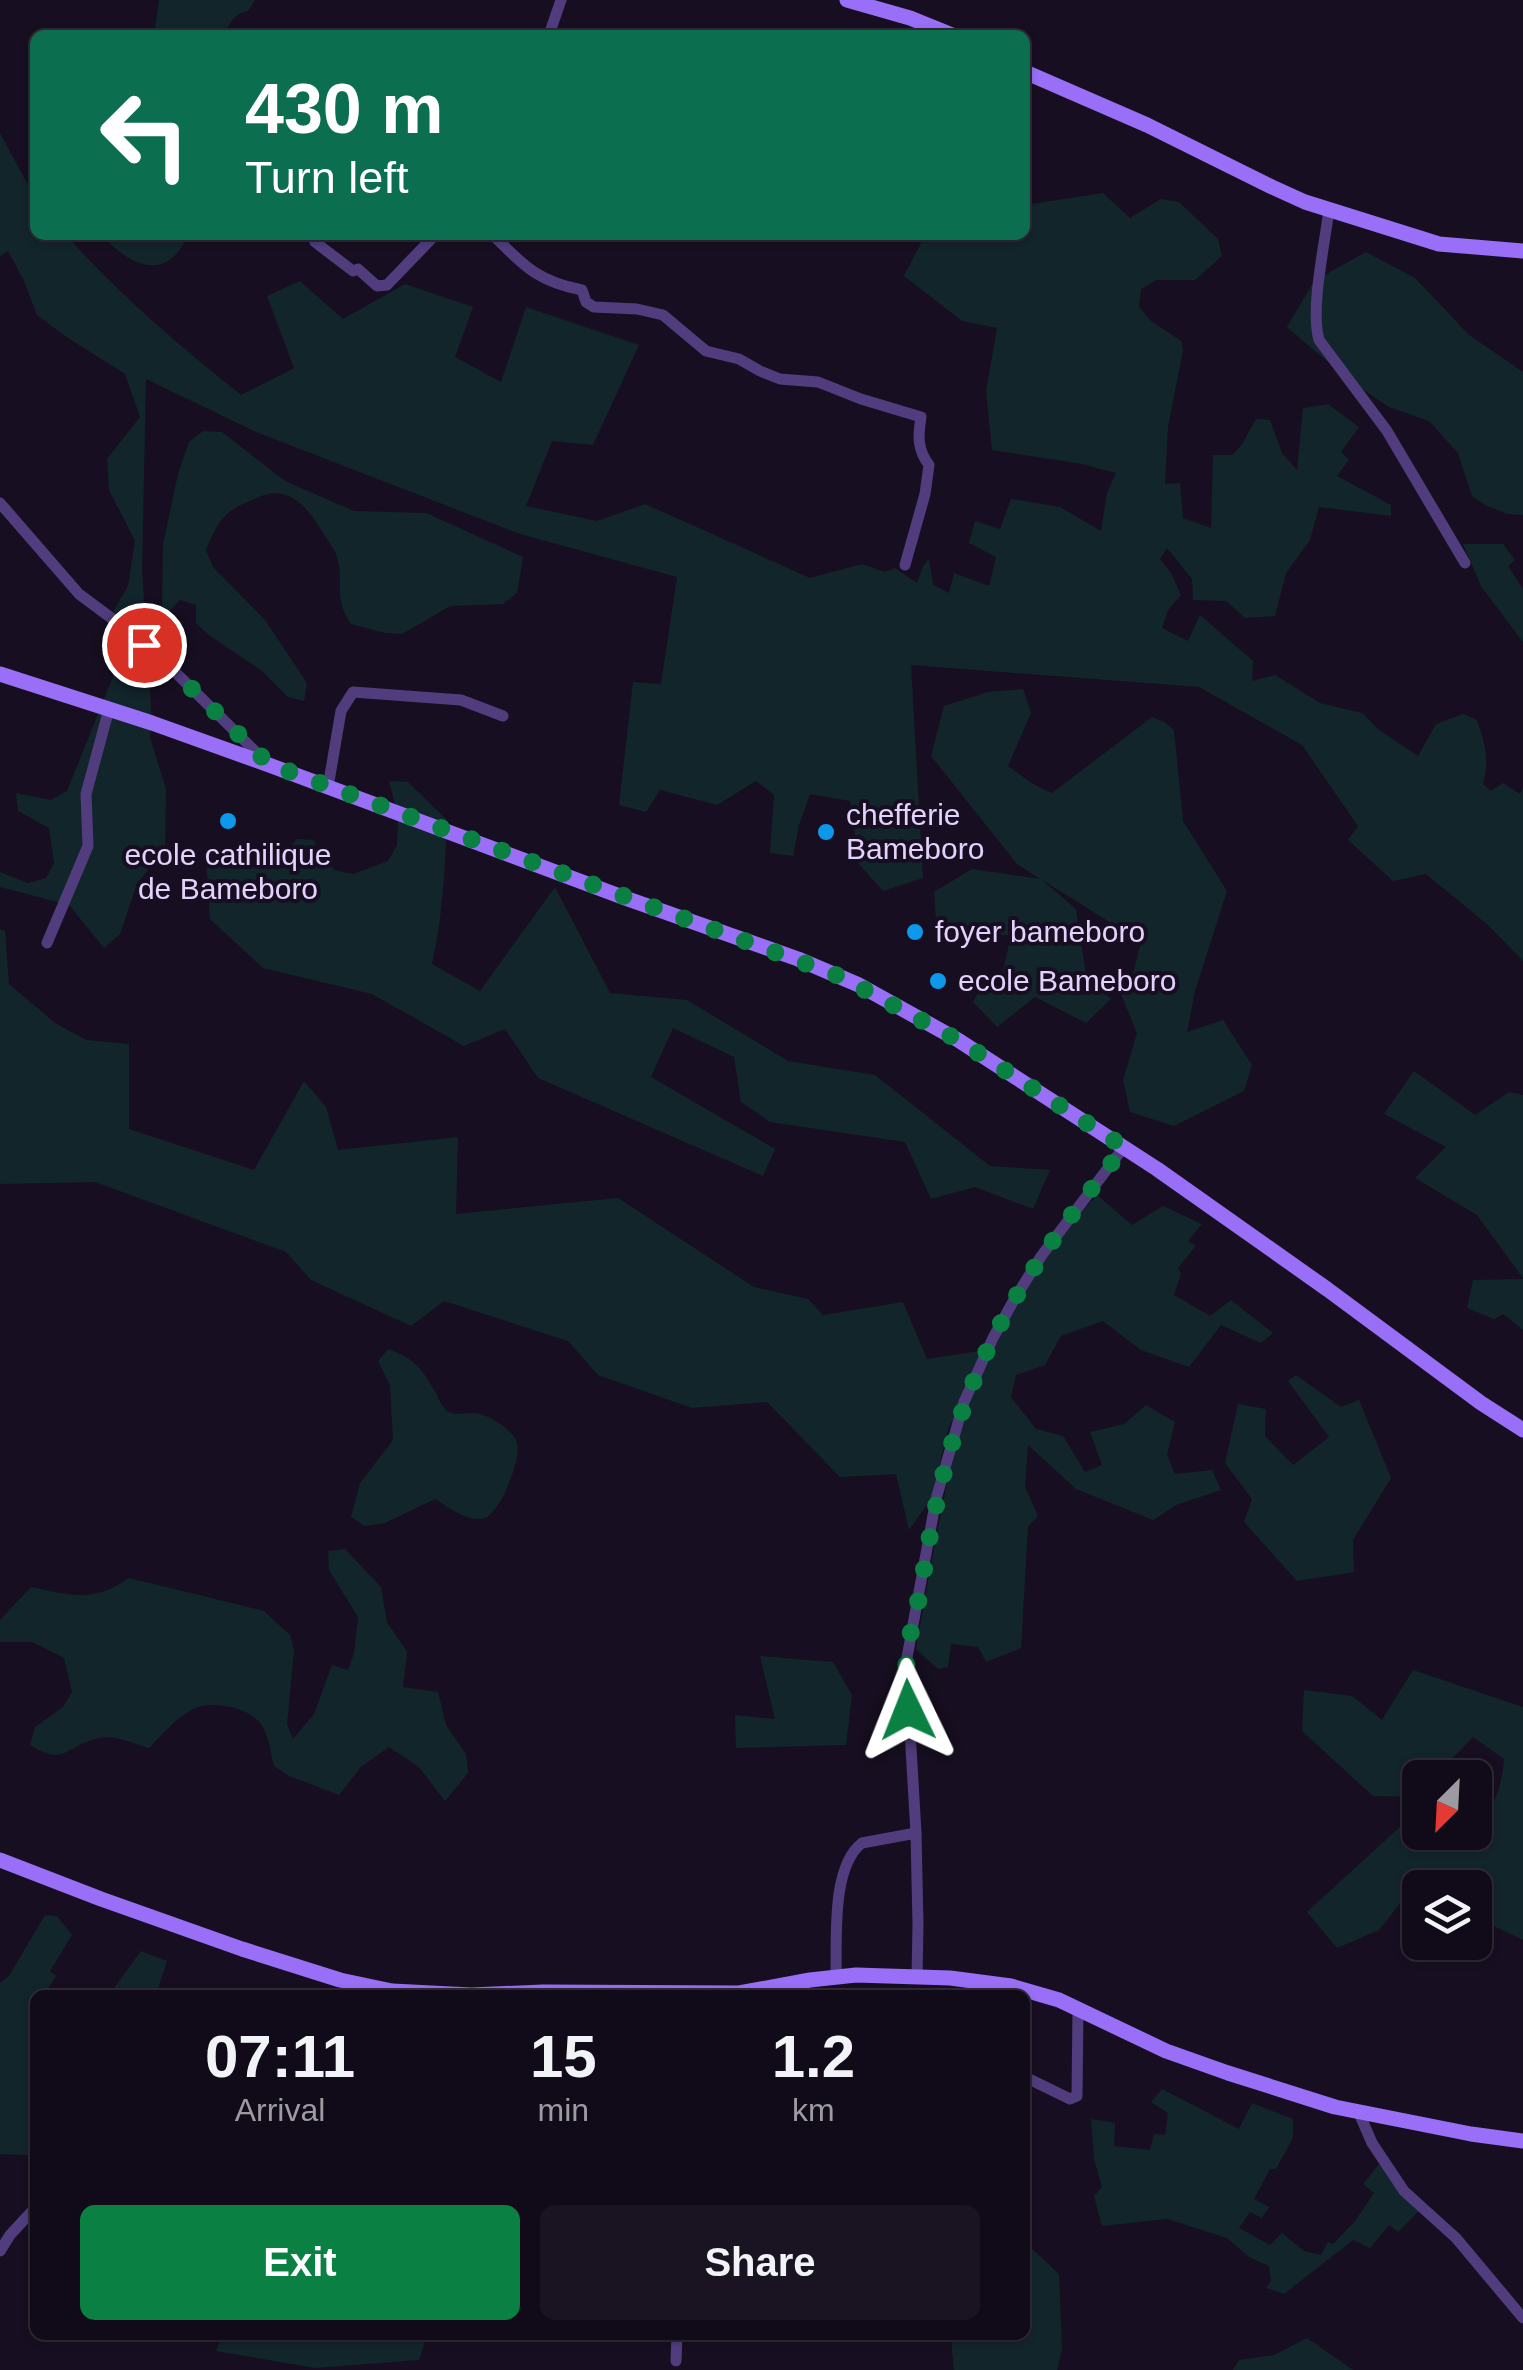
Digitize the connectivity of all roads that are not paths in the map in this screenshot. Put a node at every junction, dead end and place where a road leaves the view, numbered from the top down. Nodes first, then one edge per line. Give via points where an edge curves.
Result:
1 (561, 0) edge
2 (847, 0) edge
3 (551, 30) edge
4 (939, 30) edge
5 (1030, 74) edge
6 (1329, 209) junction
7 (430, 240) edge
8 (498, 240) edge
9 (315, 242) dead end
10 (1523, 251) edge
11 (0, 503) edge
12 (1465, 563) dead end
13 (905, 565) dead end
14 (0, 674) edge
15 (110, 709) junction
16 (503, 716) dead end
17 (269, 764) junction
18 (328, 786) junction
19 (47, 943) dead end
20 (1124, 1147) junction
21 (1523, 1430) edge
22 (916, 1834) junction
23 (0, 1860) edge
24 (836, 1976) junction
25 (917, 1976) junction
26 (380, 1990) edge
27 (752, 1990) edge
28 (1025, 1990) edge
29 (1030, 1991) edge
30 (1078, 2008) junction
31 (1030, 2079) edge
32 (1359, 2113) junction
33 (1523, 2140) edge
34 (30, 2214) edge
35 (0, 2251) edge
36 (1523, 2318) edge
37 (677, 2340) edge
38 (676, 2361) dead end

1 - 3 street
2 - 4 street
5 - 6 street
6 - 10 street via 1439,244
6 - 12 street via 1319,340 1388,431
7 - 9 street via 388,285 378,286
8 - 13 street via 526,269 582,290 594,307 662,314 706,351 780,379 818,382 921,417 918,438 929,465
11 - 17 street via 79,594 176,673
14 - 15 street
15 - 17 street
15 - 19 street via 86,794 88,846
16 - 18 street via 461,700 353,692 340,710
17 - 18 street
18 - 20 street via 839,976 958,1040
20 - 21 street
20 - 22 street via 1015,1298 952,1436 907,1652
22 - 24 street via 862,1843 845,1866
22 - 25 street
23 - 26 street via 242,1949
24 - 25 street
24 - 27 street
25 - 28 street
29 - 30 street
30 - 31 street via 1078,2096 1070,2099
30 - 32 street via 1166,2051
32 - 33 street
32 - 36 street via 1404,2190 1456,2238
34 - 35 street
37 - 38 street

